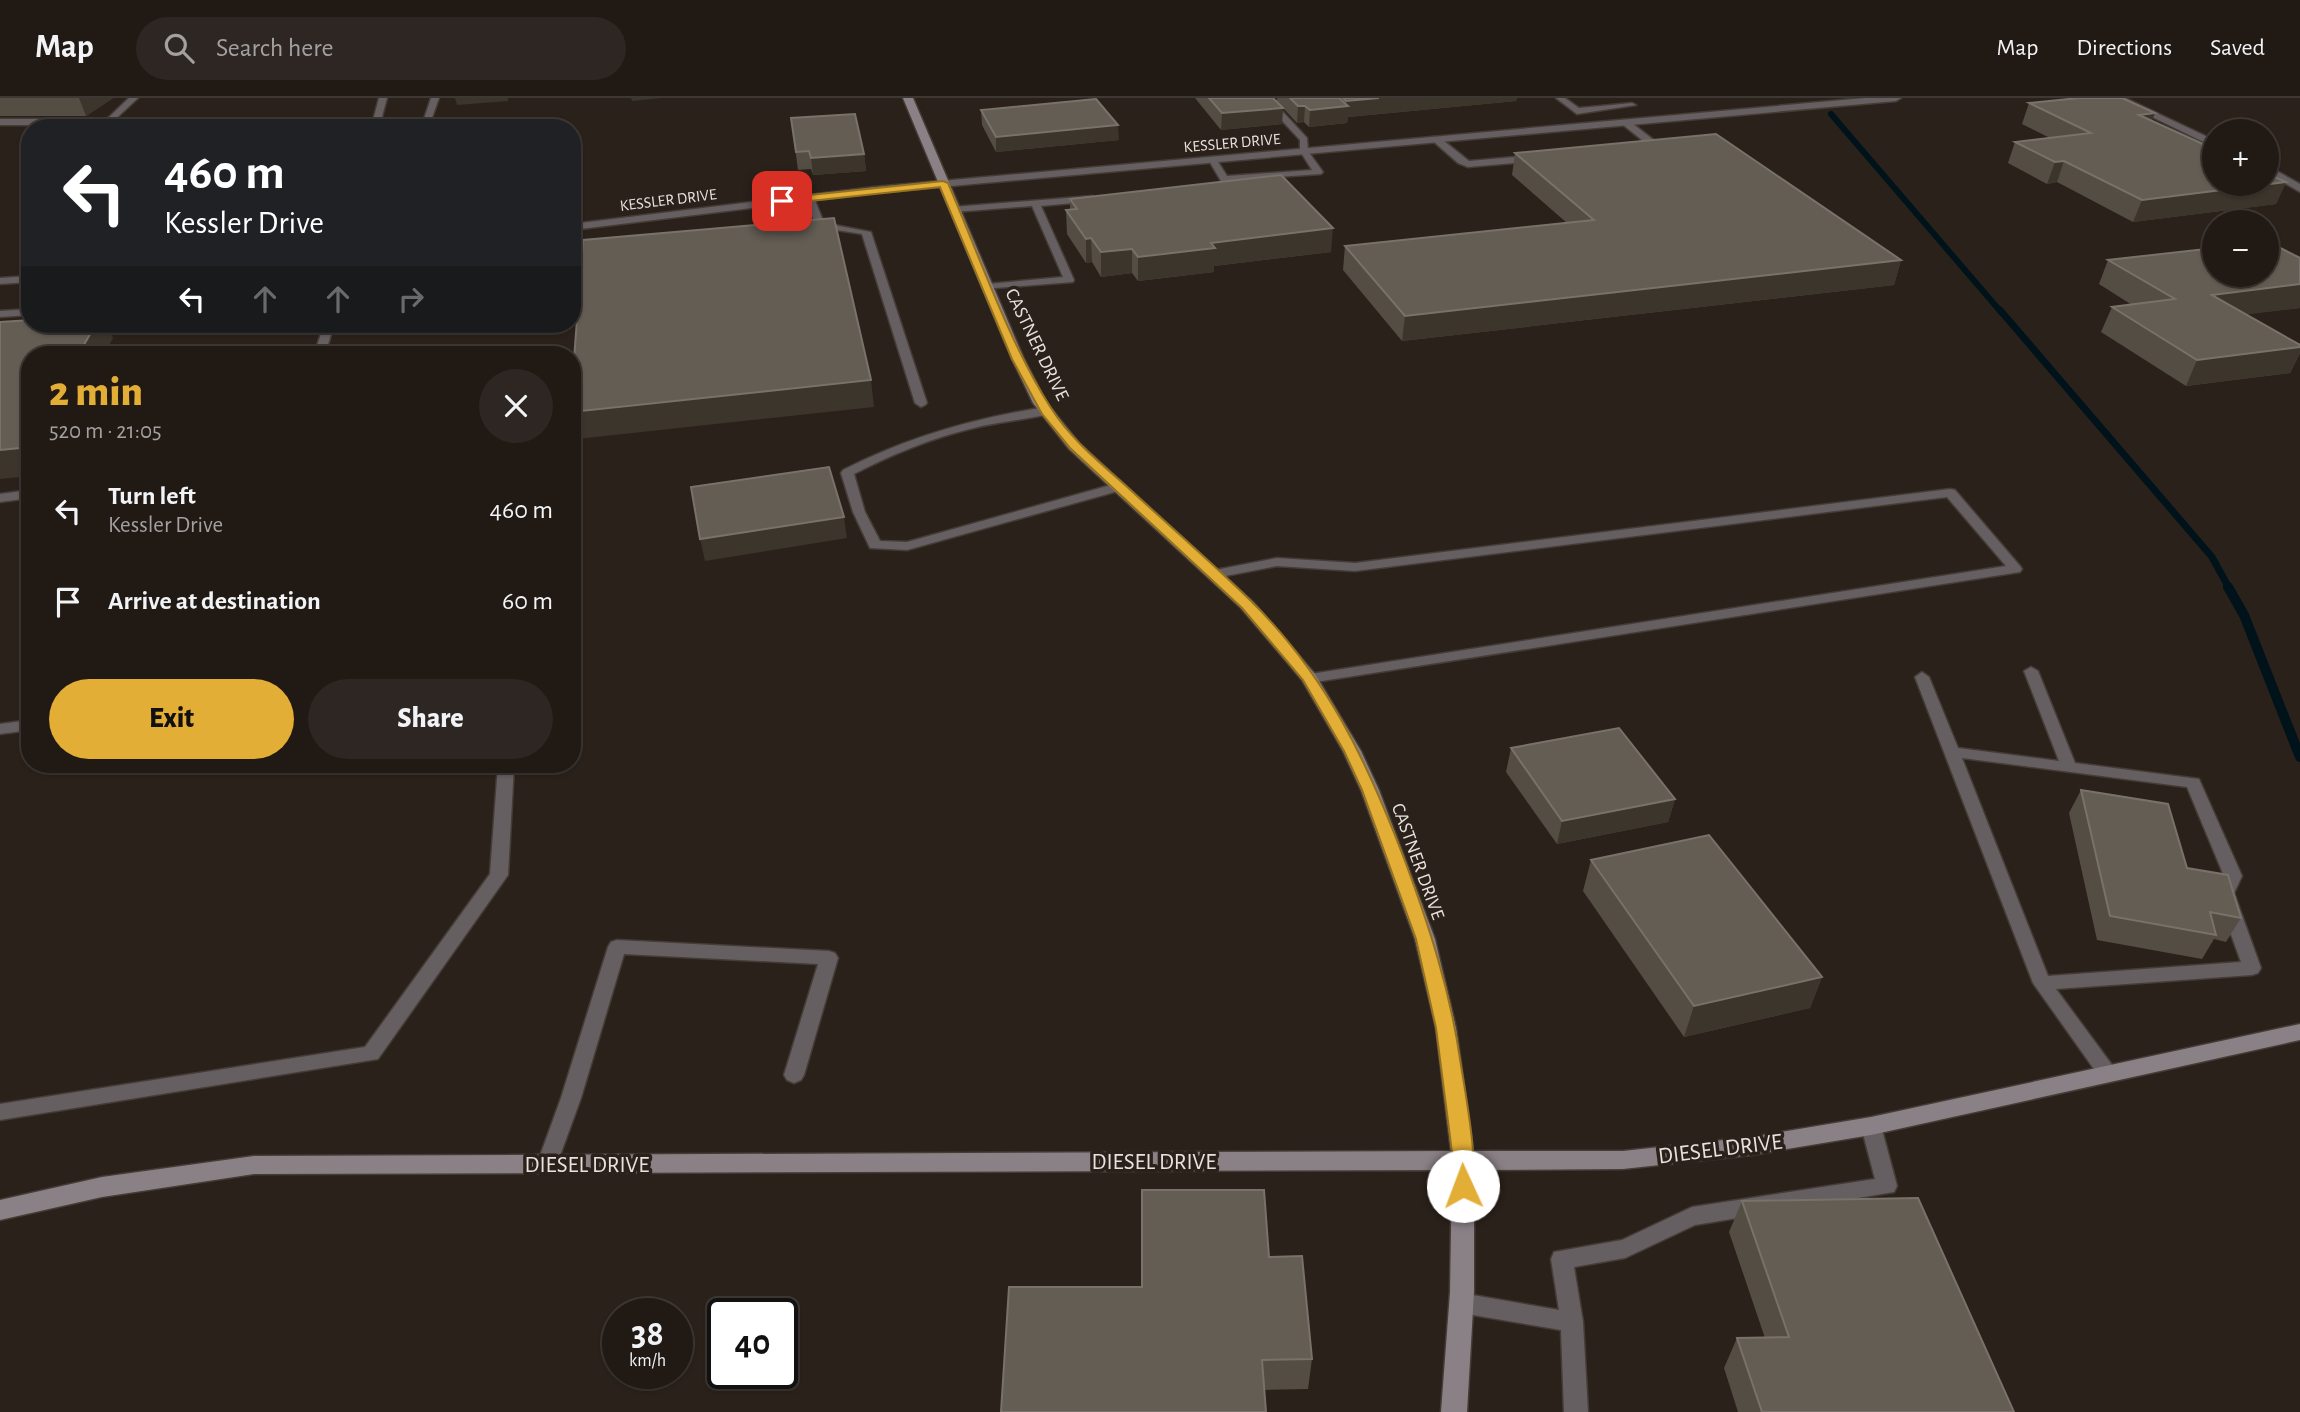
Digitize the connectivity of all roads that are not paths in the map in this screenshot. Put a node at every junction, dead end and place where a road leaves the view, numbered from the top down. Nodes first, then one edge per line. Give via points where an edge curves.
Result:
1 (134, 98) edge
2 (383, 98) edge
3 (435, 98) edge
4 (908, 98) edge
5 (1265, 98) edge
6 (1560, 98) edge
7 (1896, 98) edge
8 (2118, 98) edge
9 (1632, 105) dead end
10 (1595, 109) junction
11 (112, 119) edge
12 (377, 119) edge
13 (428, 119) edge
14 (0, 122) edge
15 (21, 122) edge
16 (1620, 123) junction
17 (2202, 138) edge
18 (1436, 139) junction
19 (1624, 150) edge
20 (1304, 151) junction
21 (1546, 157) edge
22 (1212, 159) junction
23 (2279, 174) edge
24 (1224, 179) junction
25 (943, 183) junction
26 (1213, 187) edge
27 (2300, 189) edge
28 (809, 198) junction
29 (1108, 198) edge
30 (1035, 203) junction
31 (955, 209) junction
32 (581, 225) edge
33 (21, 280) edge
34 (0, 281) edge
35 (988, 287) junction
36 (21, 313) edge
37 (0, 314) edge
38 (921, 403) dead end
39 (1046, 411) junction
40 (1118, 486) junction
41 (21, 495) edge
42 (0, 498) edge
43 (1215, 574) junction
44 (2031, 671) dead end
45 (1922, 677) dead end
46 (1309, 678) junction
47 (21, 726) edge
48 (0, 729) edge
49 (1952, 752) junction
50 (2069, 767) junction
51 (505, 773) edge
52 (2042, 983) junction
53 (2300, 1032) edge
54 (2108, 1074) junction
55 (794, 1075) dead end
56 (0, 1112) edge
57 (1871, 1126) junction
58 (1463, 1160) junction
59 (547, 1164) junction
60 (0, 1210) edge
61 (1461, 1303) junction
62 (1572, 1322) junction
63 (1454, 1412) edge
64 (1576, 1412) edge

1 - 11 lane
2 - 12 lane
3 - 13 lane
4 - 25 street, CASTNER DRIVE
5 - 20 lane via 1304,140
6 - 10 lane via 1577,111
7 - 16 street, KESSLER DRIVE
8 - 17 street
9 - 10 lane
10 - 16 lane
14 - 15 lane
16 - 18 street, KESSLER DRIVE
16 - 19 lane via 1652,143
18 - 20 street, KESSLER DRIVE
18 - 21 lane via 1468,164
20 - 22 street, KESSLER DRIVE
20 - 24 lane via 1318,172
22 - 24 lane
22 - 25 street, KESSLER DRIVE
23 - 27 street
24 - 26 lane
25 - 28 street, KESSLER DRIVE
25 - 31 street, CASTNER DRIVE
28 - 32 street, KESSLER DRIVE
28 - 38 lane via 820,225 866,232
29 - 30 lane
30 - 31 lane
30 - 35 lane via 1069,279
31 - 35 street, CASTNER DRIVE
33 - 34 lane
35 - 39 street, CASTNER DRIVE
36 - 37 lane
39 - 40 street, CASTNER DRIVE via 1074,446
39 - 40 lane via 998,417 914,440 847,473 875,545 907,546
40 - 43 street, CASTNER DRIVE
41 - 42 lane
43 - 46 street, CASTNER DRIVE
43 - 46 lane via 1277,562 1355,567 1950,493 2015,569
44 - 50 lane
45 - 49 lane
46 - 58 street, CASTNER DRIVE via 1370,790 1425,939 1446,1028
47 - 48 lane
49 - 50 lane
49 - 52 lane
50 - 52 lane via 2193,783 2233,876 2225,893 2252,968
51 - 56 lane via 499,875 371,1054
52 - 54 lane
53 - 54 street, DIESEL DRIVE
54 - 57 street, DIESEL DRIVE
55 - 59 lane via 829,958 617,947
57 - 58 street, DIESEL DRIVE via 1751,1146 1623,1160
57 - 62 lane via 1887,1186 1692,1216 1625,1249 1562,1259
58 - 59 street, DIESEL DRIVE
58 - 61 street, CASTNER DRIVE
59 - 60 street, DIESEL DRIVE via 254,1165 102,1187
61 - 62 lane
61 - 63 street, CASTNER DRIVE
62 - 64 lane

